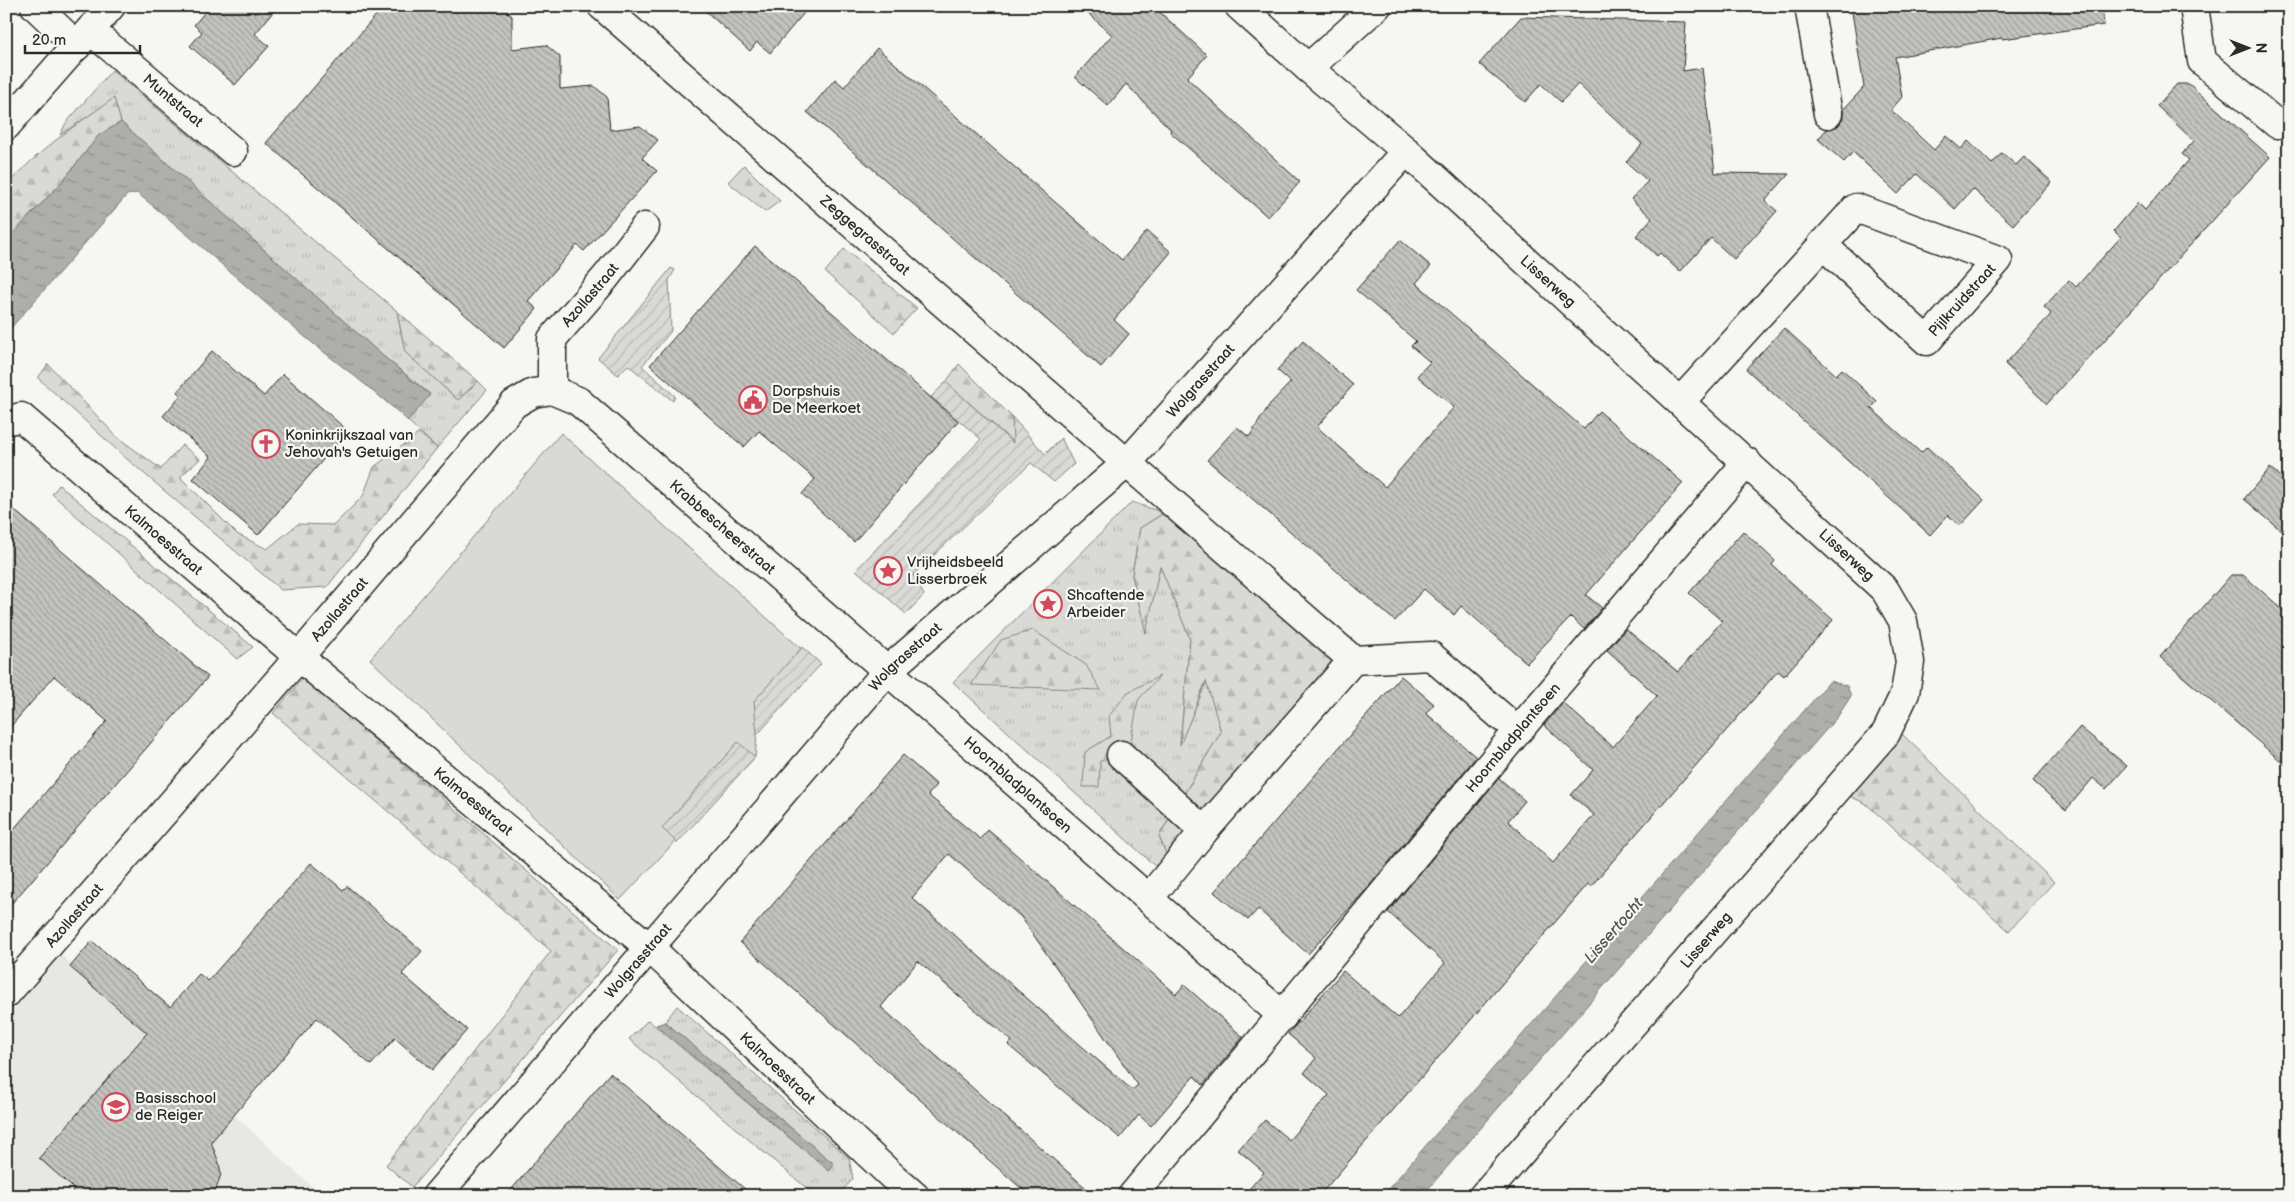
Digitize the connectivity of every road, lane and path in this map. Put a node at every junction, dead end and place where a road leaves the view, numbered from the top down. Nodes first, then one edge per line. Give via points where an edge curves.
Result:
1 (35, 6) edge
2 (111, 6) edge
3 (602, 6) edge
4 (1239, 6) edge
5 (1377, 6) edge
6 (1809, 6) edge
7 (2194, 6) edge
8 (84, 38) junction
9 (1308, 68) junction
10 (1828, 114) dead end
11 (2278, 124) dead end
12 (6, 126) edge
13 (233, 151) dead end
14 (1406, 151) junction
15 (645, 227) dead end
16 (1822, 244) junction
17 (552, 390) junction
18 (1680, 402) junction
19 (13, 419) edge
20 (1128, 462) junction
21 (1747, 462) junction
22 (299, 657) junction
23 (1353, 660) junction
24 (888, 670) junction
25 (1503, 718) dead end
26 (1121, 755) dead end
27 (1204, 831) junction
28 (1149, 898) junction
29 (650, 948) junction
30 (6, 994) edge
31 (1283, 1016) junction
32 (885, 1186) edge
33 (436, 1196) edge
34 (915, 1196) edge
35 (1132, 1196) edge
36 (1483, 1196) edge

1 - 8 street, Muntstraat
2 - 8 street
3 - 20 street, Zeggegrasstraat
4 - 9 street, Lisserweg
5 - 9 street
6 - 10 street
7 - 11 street via 2202,61
8 - 12 street
8 - 13 street, Muntstraat
9 - 14 street, Lisserweg
14 - 18 street, Lisserweg
14 - 20 street, Wolgrasstraat
15 - 17 street, Azollastraat via 552,339
16 - 16 street, Pijlkruidstraat via 1856,208 1998,260 1927,341
16 - 18 street, Pijlkruidstraat
17 - 22 street, Azollastraat via 533,393 514,404
17 - 24 street, Krabbescheerstraat via 578,401
18 - 21 street, Lisserweg
19 - 22 street, Kalmoesstraat
20 - 23 street
20 - 24 street, Wolgrasstraat
21 - 31 street, Hoornbladplantsoen via 1524,724
21 - 36 street, Lisserweg via 1885,590 1903,621 1910,662 1905,693 1886,733
22 - 29 street, Kalmoesstraat
22 - 30 street, Azollastraat
23 - 25 street, Hoornbladplantsoen via 1431,656
23 - 27 street
24 - 28 street, Hoornbladplantsoen
24 - 29 street, Wolgrasstraat
26 - 27 street
27 - 28 street
28 - 31 street, Hoornbladplantsoen
29 - 32 street, Kalmoesstraat
29 - 33 street, Wolgrasstraat
31 - 35 street, Hoornbladplantsoen
32 - 34 street, Kalmoesstraat

